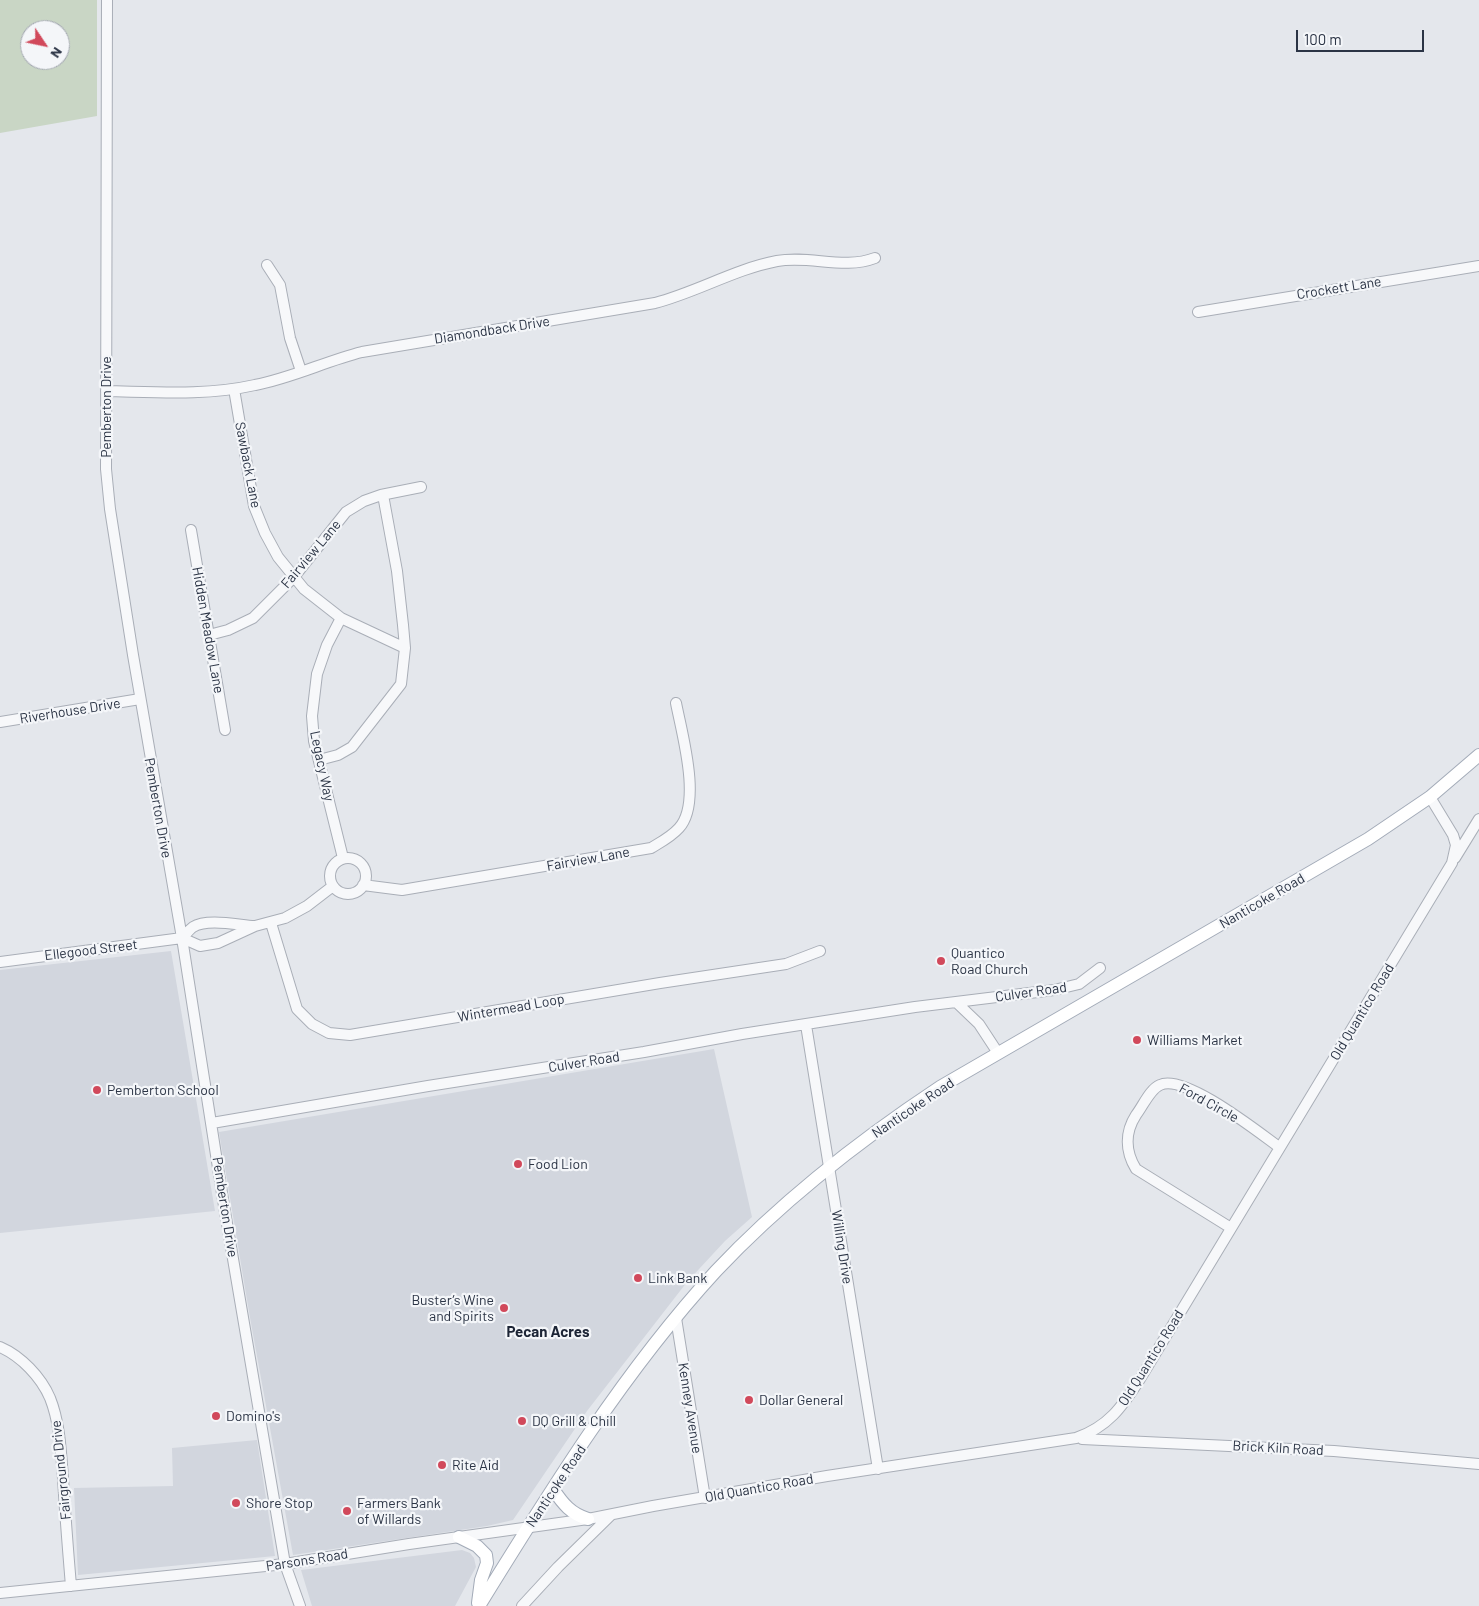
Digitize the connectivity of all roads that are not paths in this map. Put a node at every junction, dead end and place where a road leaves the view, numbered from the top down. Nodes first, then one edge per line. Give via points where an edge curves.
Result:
1 (107, 0) edge
2 (875, 258) dead end
3 (267, 265) dead end
4 (1479, 266) edge
5 (1198, 312) dead end
6 (301, 371) junction
7 (234, 389) junction
8 (106, 391) junction
9 (420, 487) dead end
10 (383, 495) junction
11 (191, 530) dead end
12 (294, 577) junction
13 (341, 618) junction
14 (209, 635) junction
15 (405, 648) junction
16 (140, 700) junction
17 (676, 703) dead end
18 (0, 722) edge
19 (225, 730) dead end
20 (1479, 755) edge
21 (319, 760) junction
22 (1430, 797) junction
23 (1479, 819) edge
24 (343, 858) junction
25 (1452, 863) junction
26 (363, 885) junction
27 (333, 886) junction
28 (272, 923) junction
29 (255, 926) junction
30 (182, 938) junction
31 (820, 951) dead end
32 (0, 962) edge
33 (1100, 968) dead end
34 (956, 1002) junction
35 (806, 1025) junction
36 (998, 1053) junction
37 (212, 1123) junction
38 (1280, 1148) junction
39 (830, 1168) junction
40 (1231, 1228) junction
41 (676, 1318) junction
42 (0, 1347) edge
43 (1076, 1438) junction
44 (1479, 1464) edge
45 (878, 1469) junction
46 (553, 1489) junction
47 (705, 1498) junction
48 (612, 1515) junction
49 (588, 1519) junction
50 (528, 1528) junction
51 (459, 1537) junction
52 (285, 1564) junction
53 (71, 1586) junction
54 (0, 1593) edge
55 (300, 1606) edge
56 (478, 1606) edge
57 (522, 1606) edge

1 - 8 street, Pemberton Drive
2 - 6 street, Diamondback Drive via 855,263 780,260 655,303 362,352
3 - 6 street via 280,285 290,338
4 - 5 street, Crockett Lane
6 - 7 street, Diamondback Drive
7 - 8 street, Diamondback Drive
7 - 12 street, Sawback Lane via 254,506 272,545
8 - 16 street, Pemberton Drive via 109,505
9 - 10 street, Fairview Lane
10 - 12 street, Fairview Lane via 346,512
10 - 15 street via 397,571
11 - 14 street, Hidden Meadow Lane
12 - 13 street, Sawback Lane via 313,598
12 - 14 street, Fairview Lane via 253,618
13 - 15 street, Sawback Lane
13 - 21 street, Legacy Way via 326,645 315,682 313,730
14 - 19 street, Hidden Meadow Lane
15 - 21 street via 401,684 384,707 352,747
16 - 18 street, Riverhouse Drive
16 - 30 street, Pemberton Drive
17 - 26 street, Fairview Lane via 688,769 690,802 681,827 667,840 651,848 402,890
20 - 22 main road, Nanticoke Road
21 - 24 street, Legacy Way
22 - 25 street, Old Quantico Road via 1453,835 1456,845
22 - 36 main road, Nanticoke Road via 1343,854
23 - 25 street
24 - 26 street via 362,864 366,873
24 - 27 street via 331,870
25 - 38 street, Old Quantico Road
26 - 27 street via 357,891 347,893
27 - 28 street via 302,909
28 - 29 street
28 - 31 street, Wintermead Loop via 297,1009 312,1024 329,1033 350,1035 786,964
29 - 30 street via 205,924 194,926
29 - 30 street via 200,946
30 - 32 street, Ellegood Street
30 - 37 street, Pemberton Drive
33 - 34 street, Culver Road via 1079,984 1054,990
34 - 35 street, Culver Road
34 - 36 street via 979,1024
35 - 37 street, Culver Road
35 - 39 street, Willing Drive
36 - 39 main road, Nanticoke Road via 917,1103
37 - 52 street, Pemberton Drive
38 - 40 street, Old Quantico Road
38 - 40 street, Ford Circle via 1222,1107 1169,1082 1158,1085 1133,1119 1128,1132 1128,1148 1136,1169
39 - 41 main road, Nanticoke Road via 760,1228 716,1271
39 - 45 street, Willing Drive
40 - 43 street, Old Quantico Road via 1123,1405 1104,1425
41 - 46 main road, Nanticoke Road via 632,1374
41 - 47 street, Kenney Avenue
42 - 53 street, Fairground Drive via 36,1374 56,1416
43 - 44 street, Brick Kiln Road via 1334,1451
43 - 45 street, Old Quantico Road
45 - 47 street, Old Quantico Road
46 - 49 main road via 570,1510
46 - 50 main road, Nanticoke Road
47 - 48 street, Old Quantico Road
48 - 49 street, Parsons Road
48 - 57 street
49 - 50 street, Parsons Road
50 - 51 street, Parsons Road
50 - 56 main road, Nanticoke Road
51 - 52 street, Parsons Road
51 - 56 main road via 486,1555
52 - 53 street, Parsons Road
52 - 55 street, Pemberton Drive
53 - 54 street, Parsons Road

